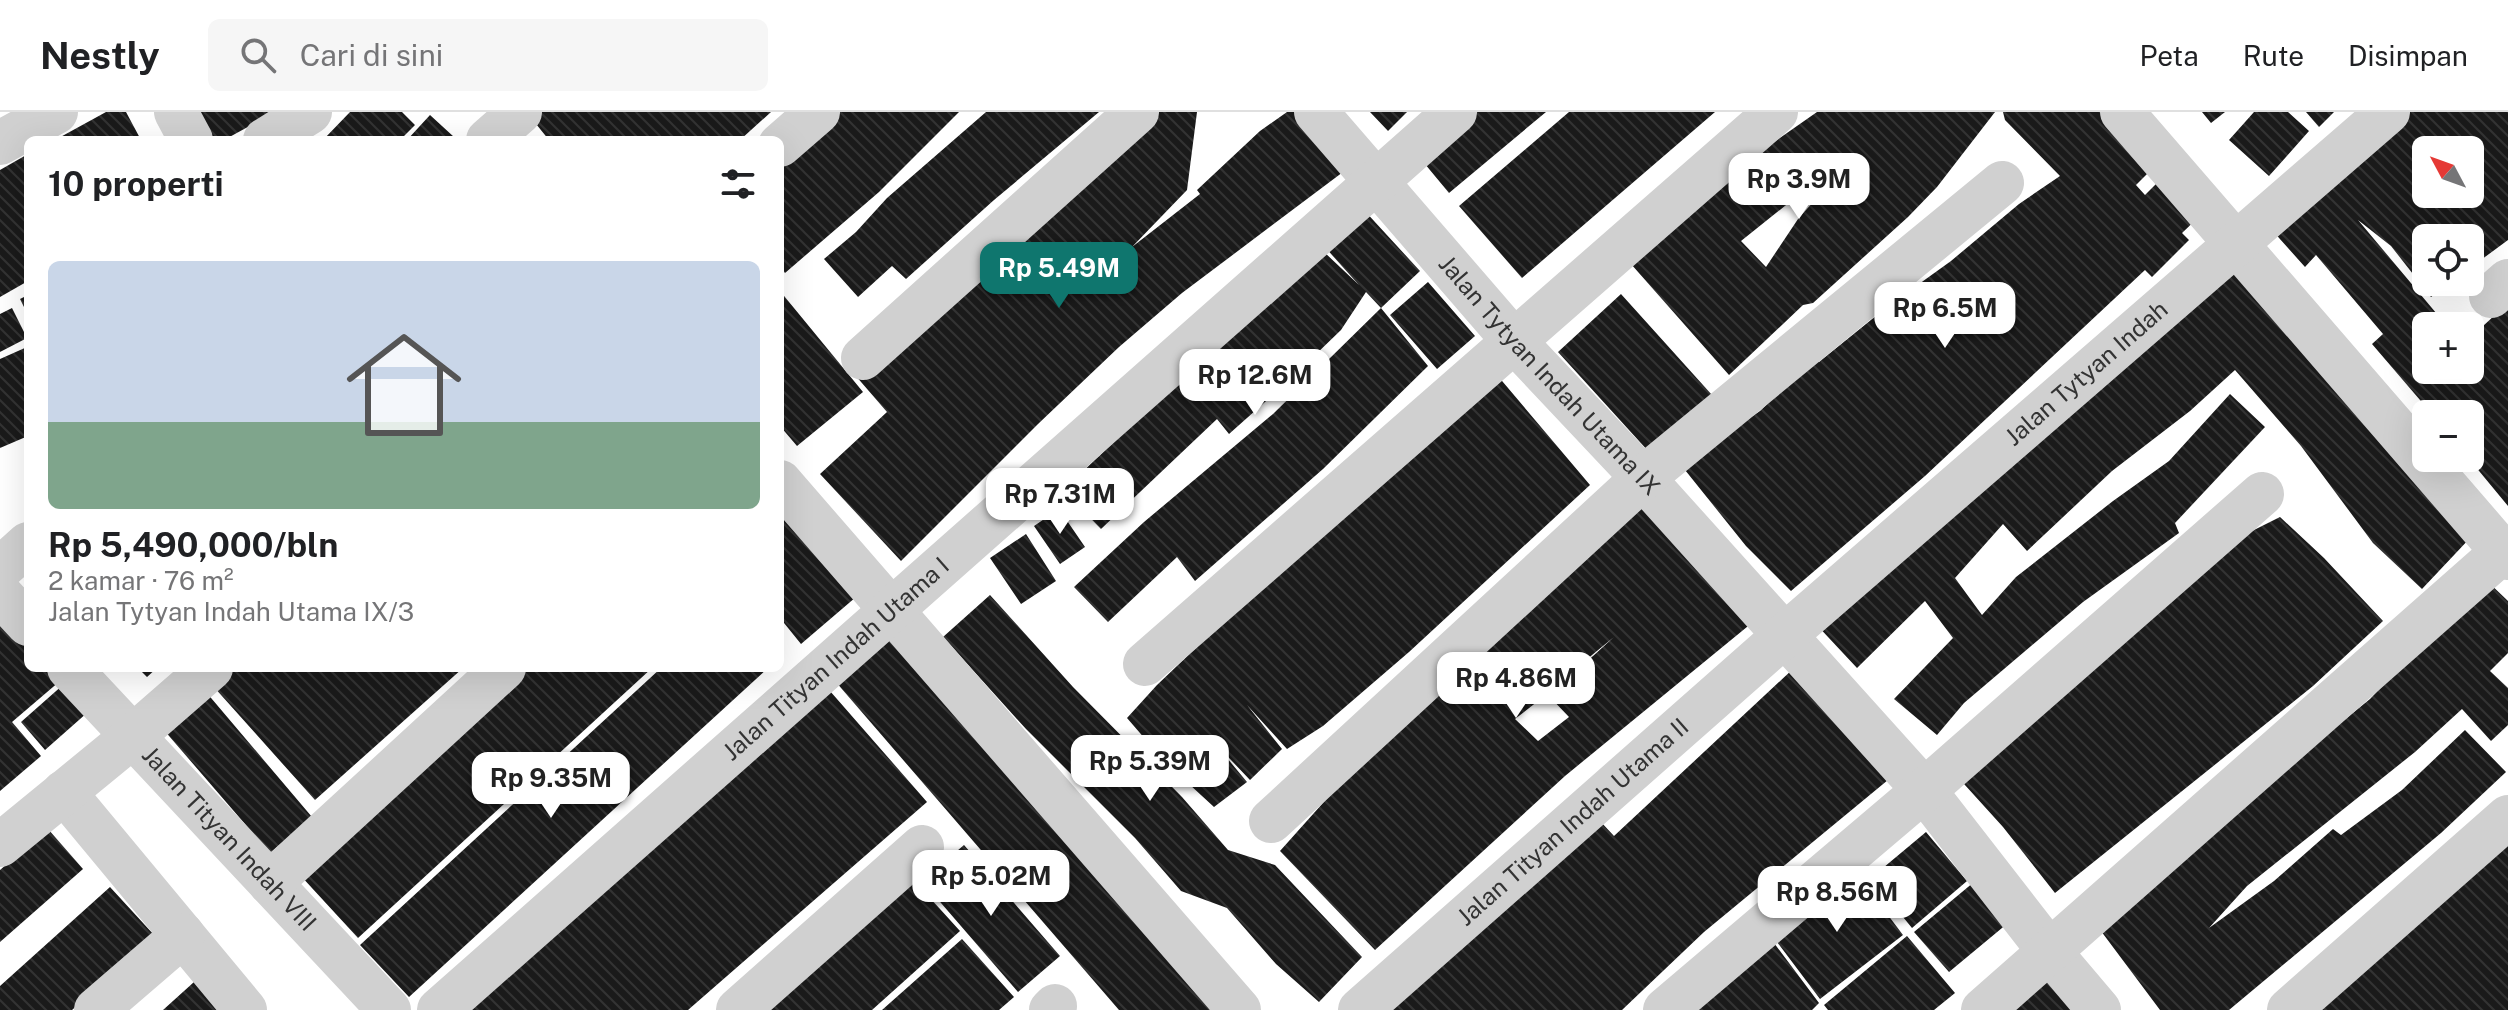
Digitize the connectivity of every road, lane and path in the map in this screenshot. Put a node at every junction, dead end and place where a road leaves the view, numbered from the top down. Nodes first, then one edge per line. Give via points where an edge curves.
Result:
1 (56, 112) edge
2 (176, 112) edge
3 (310, 112) edge
4 (520, 112) edge
5 (818, 112) edge
6 (1137, 112) edge
7 (1316, 112) edge
8 (1455, 112) edge
9 (1776, 112) edge
10 (2122, 112) edge
11 (2388, 112) edge
12 (189, 136) edge
13 (271, 136) edge
14 (493, 136) edge
15 (784, 142) edge
16 (0, 143) edge
17 (1377, 179) junction
18 (2002, 183) dead end
19 (2236, 246) junction
20 (1514, 341) junction
21 (863, 358) dead end
22 (1643, 478) junction
23 (784, 487) edge
24 (2262, 494) dead end
25 (24, 548) edge
26 (2506, 552) edge
27 (0, 569) edge
28 (0, 594) edge
29 (889, 609) junction
30 (24, 620) edge
31 (1785, 635) junction
32 (1145, 664) dead end
33 (73, 672) edge
34 (206, 672) edge
35 (500, 672) edge
36 (133, 736) junction
37 (1924, 790) junction
38 (64, 792) junction
39 (2508, 817) edge
40 (1271, 821) dead end
41 (0, 845) edge
42 (922, 847) dead end
43 (270, 883) junction
44 (183, 935) junction
45 (2049, 951) junction
46 (96, 1010) edge
47 (245, 1010) edge
48 (389, 1010) edge
49 (439, 1010) edge
50 (738, 1010) edge
51 (1239, 1010) edge
52 (1360, 1010) edge
53 (1665, 1010) edge
54 (1983, 1010) edge
55 (2099, 1010) edge
56 (2289, 1010) edge

1 - 16 street
2 - 12 street
3 - 13 street
4 - 14 street
5 - 15 street
6 - 21 street
7 - 17 street, Jalan Tytyan Indah Utama IX
8 - 17 street, Jalan Tityan Indah Utama I
9 - 20 street
10 - 19 street
11 - 19 street, Jalan Tytyan Indah
17 - 20 street, Jalan Tytyan Indah Utama IX
17 - 29 street, Jalan Tityan Indah Utama I
18 - 22 street
19 - 26 street
19 - 31 street, Jalan Tytyan Indah
20 - 22 street, Jalan Tytyan Indah Utama IX
20 - 32 street
22 - 31 street, Jalan Tytyan Indah Utama IX
22 - 40 street
23 - 29 street
24 - 37 street
25 - 27 street
26 - 45 street
28 - 30 street
29 - 49 street, Jalan Tityan Indah Utama I
29 - 51 street
31 - 37 street, Jalan Tytyan Indah Utama IX
31 - 52 street, Jalan Tityan Indah Utama II
33 - 36 street, Jalan Tityan Indah VIII
34 - 36 street
35 - 43 street
36 - 38 street
36 - 43 street, Jalan Tityan Indah VIII
37 - 45 street, Jalan Tytyan Indah Utama IX
37 - 53 street
38 - 41 street
38 - 44 street
39 - 56 street
42 - 50 street
43 - 48 street, Jalan Tityan Indah VIII
44 - 46 street
44 - 47 street
45 - 54 street
45 - 55 street, Jalan Tytyan Indah Utama IX

